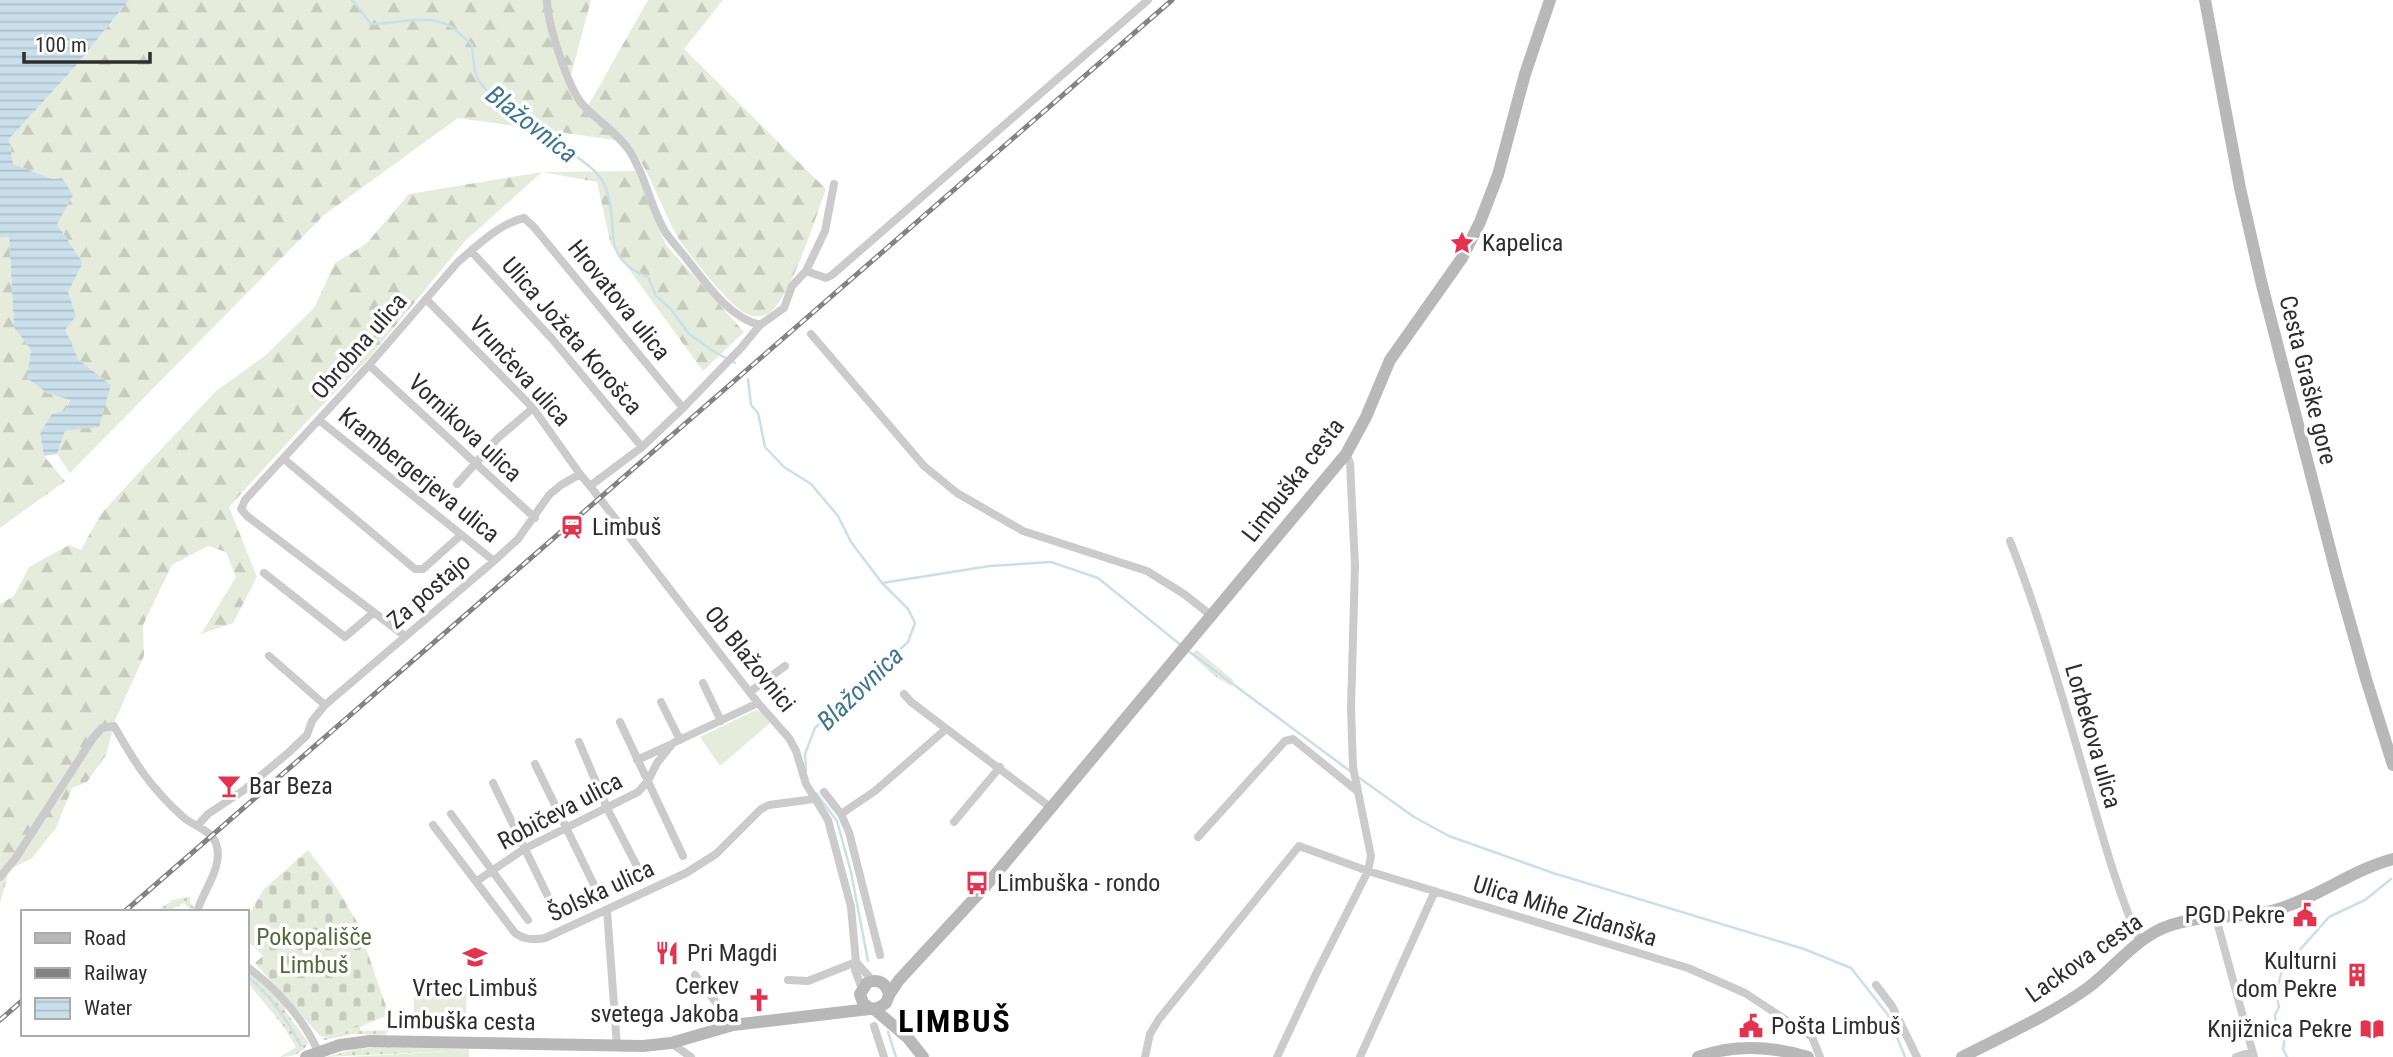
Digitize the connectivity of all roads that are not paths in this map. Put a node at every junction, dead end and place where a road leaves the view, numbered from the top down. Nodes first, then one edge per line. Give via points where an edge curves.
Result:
1 (1148, 0) edge
2 (1550, 0) edge
3 (2205, 0) edge
4 (546, 1) edge
5 (834, 184) dead end
6 (524, 218) joint
7 (471, 251) junction
8 (806, 271) junction
9 (426, 299) junction
10 (760, 325) junction
11 (811, 334) dead end
12 (369, 365) junction
13 (533, 408) junction
14 (683, 408) junction
15 (319, 420) junction
16 (642, 447) junction
17 (1346, 454) junction
18 (284, 459) junction
19 (474, 463) junction
20 (580, 474) junction
21 (457, 484) dead end
22 (590, 486) junction
23 (535, 518) junction
24 (461, 535) junction
25 (2010, 541) dead end
26 (494, 561) junction
27 (264, 573) dead end
28 (373, 613) junction
29 (1212, 616) junction
30 (405, 636) junction
31 (269, 656) dead end
32 (785, 666) dead end
33 (703, 684) dead end
34 (750, 692) junction
35 (904, 694) dead end
36 (661, 702) dead end
37 (758, 704) junction
38 (325, 705) junction
39 (721, 721) junction
40 (620, 722) dead end
41 (946, 729) junction
42 (579, 741) dead end
43 (677, 742) junction
44 (637, 760) junction
45 (535, 764) dead end
46 (2393, 765) edge
47 (1000, 767) junction
48 (648, 781) junction
49 (494, 783) dead end
50 (1356, 791) junction
51 (824, 792) dead end
52 (814, 799) junction
53 (1050, 807) junction
54 (607, 808) junction
55 (451, 814) dead end
56 (841, 814) junction
57 (954, 822) dead end
58 (198, 825) junction
59 (433, 825) dead end
60 (566, 828) junction
61 (1198, 836) dead end
62 (524, 849) junction
63 (683, 856) dead end
64 (2393, 859) edge
65 (2393, 868) edge
66 (492, 871) junction
67 (1368, 872) junction
68 (641, 874) dead end
69 (851, 874) junction
70 (0, 877) edge
71 (2349, 878) junction
72 (477, 881) junction
73 (597, 891) dead end
74 (1436, 891) junction
75 (199, 910) edge
76 (607, 910) junction
77 (555, 911) dead end
78 (2216, 918) junction
79 (528, 920) dead end
80 (2140, 942) junction
81 (932, 945) junction
82 (880, 955) dead end
83 (856, 962) junction
84 (248, 968) edge
85 (695, 975) dead end
86 (788, 980) dead end
87 (1876, 985) dead end
88 (869, 986) junction
89 (889, 997) junction
90 (873, 1009) junction
91 (812, 1016) junction
92 (733, 1025) junction
93 (874, 1026) dead end
94 (908, 1038) junction
95 (671, 1043) junction
96 (617, 1046) junction
97 (312, 1054) edge
98 (2253, 1054) edge
99 (691, 1057) edge
100 (884, 1057) edge
101 (923, 1057) edge
102 (1145, 1057) edge
103 (1277, 1057) edge
104 (1360, 1057) edge
105 (1698, 1057) edge
106 (1808, 1057) edge
107 (1820, 1057) edge
108 (1917, 1057) edge
109 (1962, 1057) edge
110 (2236, 1057) edge

1 - 8 street via 838,271 826,278
2 - 17 main road, Limbuška cesta via 1499,175 1480,222 1462,258 1390,360
3 - 46 main road, Cesta Graške gore via 2257,264 2338,580
4 - 10 street via 574,93 628,149 666,232 720,299 739,316
5 - 8 street via 825,231
6 - 7 street, Obrobna ulica
6 - 14 street, Hrovatova ulica
7 - 9 street, Obrobna ulica
7 - 16 street, Ulica Jožeta Korošca
8 - 10 street via 792,286 784,308
9 - 12 street, Obrobna ulica
9 - 13 street, Vrunčeva ulica
10 - 14 street
11 - 29 street via 923,466 957,493 1023,531 1147,571
12 - 15 street, Obrobna ulica
12 - 19 street, Vornikova ulica
13 - 19 street
13 - 20 street, Vrunčeva ulica
14 - 16 street
15 - 18 street, Obrobna ulica
15 - 24 street, Krambergerjeva ulica
16 - 22 street
17 - 29 main road, Limbuška cesta
17 - 50 street via 1354,565 1351,708
18 - 24 street via 415,569 424,569
18 - 28 street, Obrobna ulica via 241,509
19 - 21 street
19 - 23 street, Vornikova ulica
20 - 22 street
20 - 23 street, Za postajo via 549,495
22 - 34 street, Ob Blažovnici
23 - 26 street, Za postajo
24 - 26 street, Krambergerjeva ulica
25 - 80 street, Lorbekova ulica via 2030,592 2107,853
26 - 30 street, Za postajo
27 - 28 street via 345,637
28 - 30 street
29 - 53 main road, Limbuška cesta
30 - 38 street, Za postajo
31 - 38 street
32 - 34 street
33 - 39 street
34 - 37 street, Ob Blažovnici
35 - 41 street
36 - 43 street
37 - 39 street, Robičeva ulica
37 - 52 street, Ob Blažovnici via 789,738
38 - 58 street, Za postajo via 288,753
39 - 43 street, Robičeva ulica
40 - 44 street
41 - 47 street
41 - 56 street via 875,792
42 - 54 street
43 - 44 street
43 - 48 street, Robičeva ulica via 657,762
44 - 48 street
45 - 60 street
47 - 53 street
47 - 57 street
48 - 54 street, Robičeva ulica via 638,792
48 - 63 street
49 - 62 street
50 - 61 street via 1289,739
50 - 67 street via 1371,856
51 - 56 street, Ob Blažovnici
52 - 69 street, Ob Blažovnici
52 - 76 street, Šolska ulica via 761,809 716,854
53 - 81 main road, Limbuška cesta
54 - 60 street, Robičeva ulica
54 - 68 street
55 - 66 street
56 - 69 street, Ob Blažovnici via 849,832
58 - 70 street via 185,820 154,789 114,726 103,728
58 - 75 street via 217,845 218,857
59 - 72 street, Šolska ulica
60 - 62 street, Robičeva ulica
60 - 73 street
62 - 66 street, Robičeva ulica
62 - 77 street
64 - 71 main road, Lackova cesta
65 - 71 main road
66 - 72 street, Robičeva ulica
66 - 79 street
67 - 74 street, Ulica Mihe Zidanška
67 - 102 street, Ulica Mihe Zidanška via 1299,846 1159,1018
67 - 103 street
69 - 82 street, Ob Blažovnici
69 - 83 street, Ob Blažovnici
71 - 78 main road, Lackova cesta via 2275,910
72 - 76 street, Šolska ulica via 522,938 545,938
74 - 104 street
74 - 107 street, Ulica Mihe Zidanška via 1688,968 1745,993 1812,1037
76 - 96 street
78 - 80 main road, Lackova cesta via 2187,921
78 - 98 street
80 - 109 main road, Lackova cesta via 2076,996
81 - 88 main road
81 - 89 main road
83 - 86 street via 808,981
83 - 88 street
83 - 88 street, Ob Blažovnici via 855,970
84 - 97 street via 289,1005 309,1033
85 - 92 street
87 - 108 street via 1892,1006
88 - 89 main road via 887,987
88 - 90 main road via 863,1003
88 - 91 main road via 848,1004
89 - 90 main road via 883,1006
89 - 94 main road
90 - 91 main road
90 - 94 main road
91 - 92 main road, Limbuška cesta
92 - 95 main road, Limbuška cesta
93 - 100 street
94 - 101 main road
95 - 96 main road, Limbuška cesta
95 - 99 street
96 - 97 main road, Limbuška cesta via 370,1041
98 - 110 street
105 - 106 main road via 1742,1048

